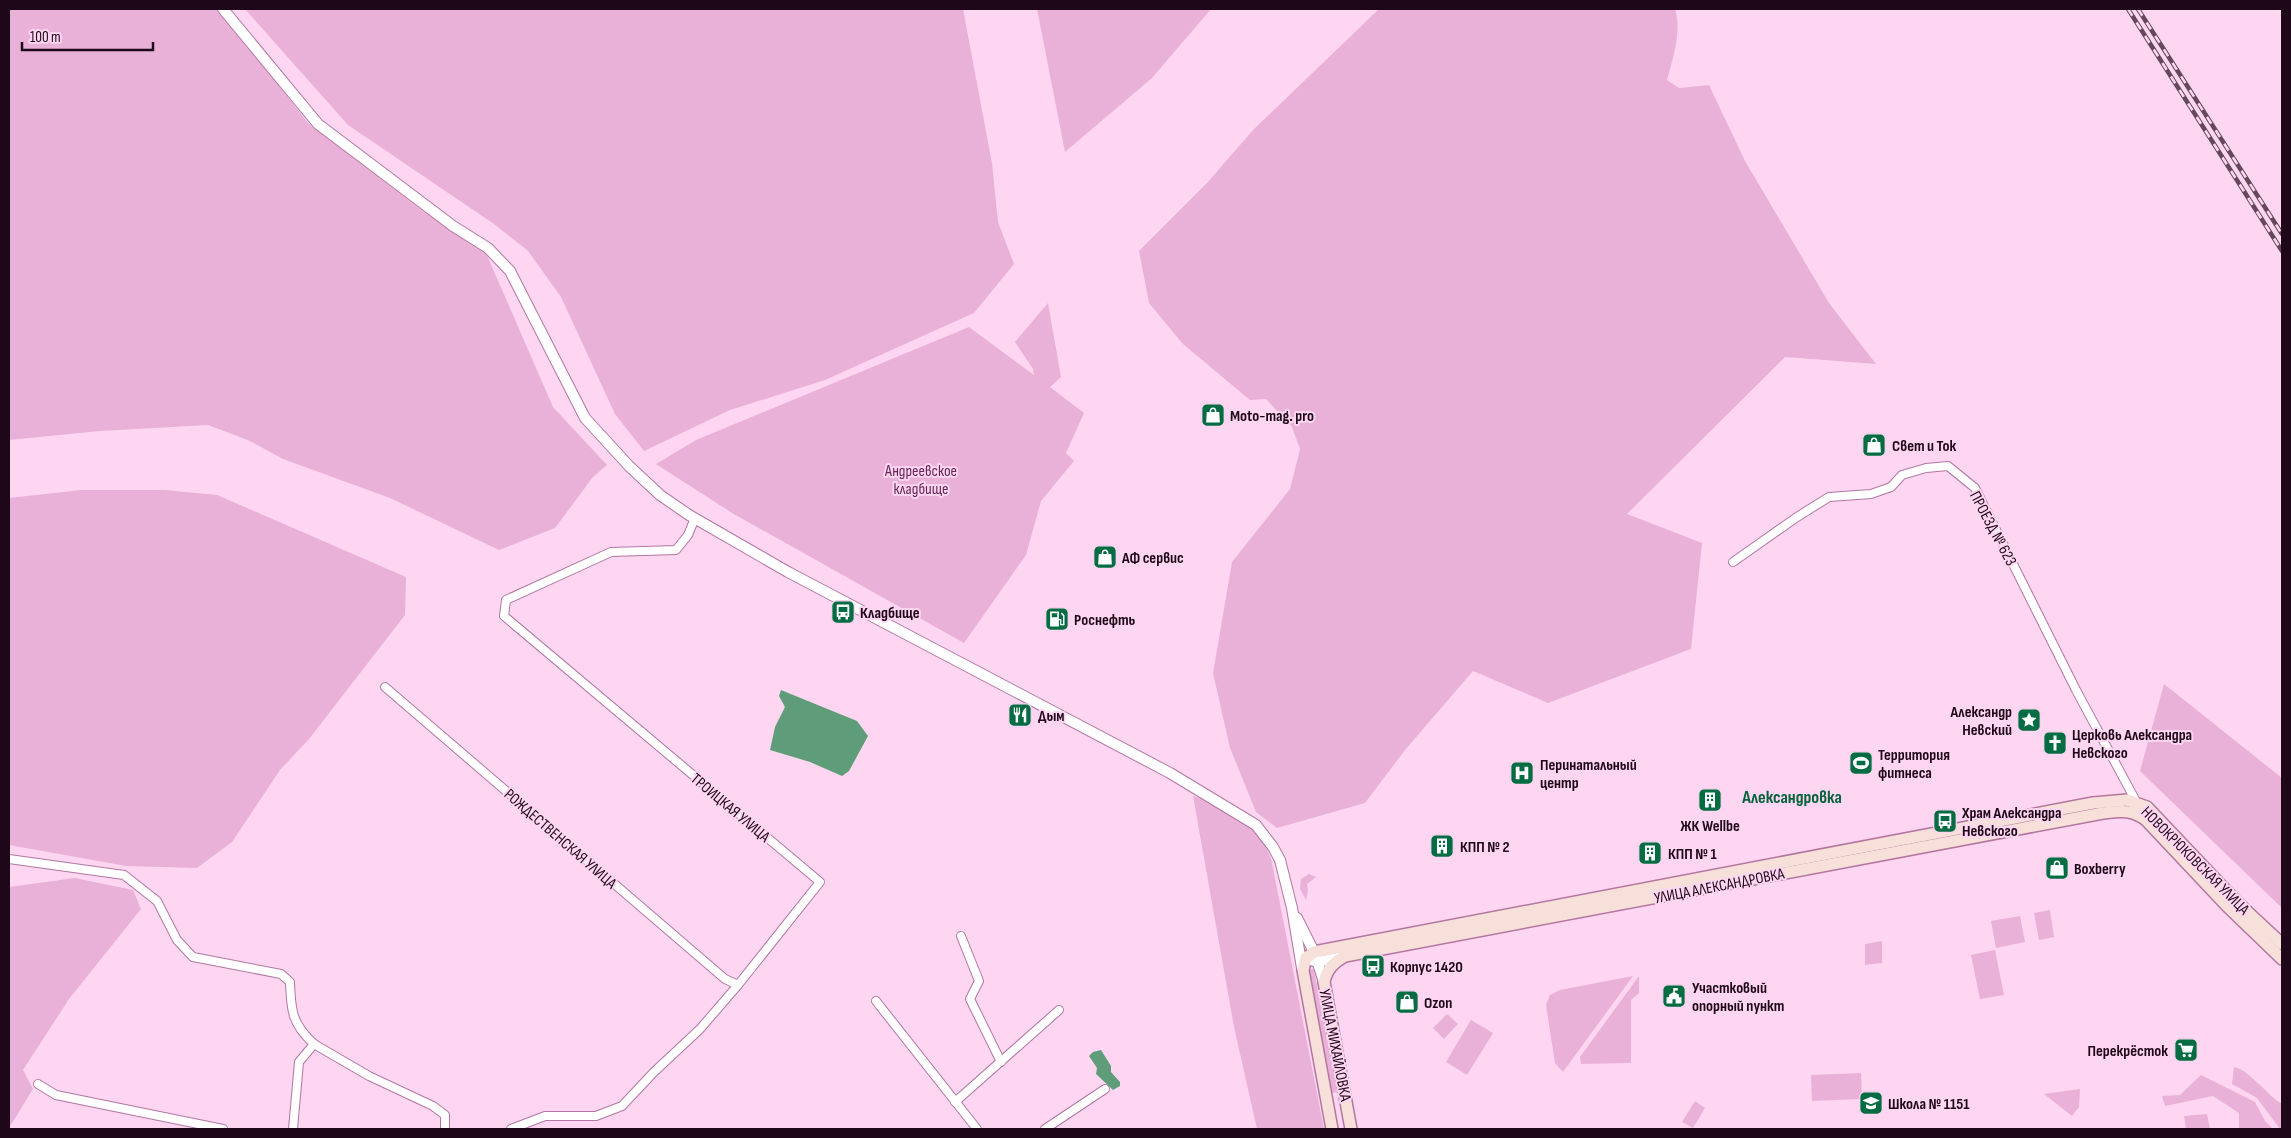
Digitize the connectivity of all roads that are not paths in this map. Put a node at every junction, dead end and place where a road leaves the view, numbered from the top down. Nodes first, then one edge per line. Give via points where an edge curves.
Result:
1 (224, 9) edge
2 (696, 518) junction
3 (1734, 562) dead end
4 (385, 687) dead end
5 (2128, 787) junction
6 (2112, 801) junction
7 (2137, 803) junction
8 (2121, 811) junction
9 (2040, 813) joint
10 (2146, 820) junction
11 (9, 859) edge
12 (1292, 908) junction
13 (1304, 933) junction
14 (960, 936) dead end
15 (2282, 944) edge
16 (1342, 952) junction
17 (1310, 956) junction
18 (2282, 959) edge
19 (1324, 982) junction
20 (738, 985) junction
21 (876, 1001) dead end
22 (1059, 1010) dead end
23 (314, 1044) junction
24 (1001, 1062) junction
25 (38, 1084) dead end
26 (1105, 1089) dead end
27 (955, 1102) junction
28 (224, 1129) edge
29 (294, 1129) edge
30 (445, 1129) edge
31 (511, 1129) edge
32 (977, 1129) edge
33 (1045, 1129) edge
34 (1332, 1129) edge
35 (1351, 1129) edge

1 - 2 street via 318,124 453,226 488,248 510,271 585,418 660,495
2 - 12 street via 806,582 1246,817 1274,846
2 - 20 street, ТРОИЦКАЯ УЛИЦА via 676,550 611,552 506,600 504,616 820,882
3 - 5 street, ПРОЕЗД № 623 via 1829,497 1871,494 1892,487 1902,475 1948,466 1975,488
4 - 20 street, РОЖДЕСТВЕНСКАЯ УЛИЦА via 725,979
5 - 6 street via 2120,798
5 - 7 street
5 - 7 street
6 - 7 main road, НОВОКРЮКОВСКАЯ УЛИЦА
6 - 9 main road, НОВОКРЮКОВСКАЯ УЛИЦА
7 - 8 street
7 - 10 street
7 - 15 main road, НОВОКРЮКОВСКАЯ УЛИЦА
8 - 10 main road, НОВОКРЮКОВСКАЯ УЛИЦА via 2138,814
8 - 16 main road, УЛИЦА АЛЕКСАНДРОВКА
9 - 16 main road, УЛИЦА АЛЕКСАНДРОВКА
10 - 18 main road, НОВОКРЮКОВСКАЯ УЛИЦА
11 - 23 street via 124,875 156,902 177,940 193,957 281,974 290,982 290,1005 295,1024
12 - 13 street
12 - 17 street
13 - 16 street via 1324,946
13 - 17 street
14 - 24 street via 979,981 970,999
16 - 17 main road, УЛИЦА АЛЕКСАНДРОВКА
16 - 19 main road via 1326,972
17 - 19 street, УЛИЦА МИХАЙЛОВКА
17 - 34 main road, УЛИЦА МИХАЙЛОВКА via 1302,970
19 - 35 main road, УЛИЦА МИХАЙЛОВКА
20 - 31 street, ТРОИЦКАЯ УЛИЦА via 700,1029 622,1106 596,1116 545,1116
21 - 27 street
22 - 24 street
23 - 29 street via 299,1062
23 - 30 street via 369,1076 433,1106 445,1115
24 - 27 street
25 - 28 street via 56,1095
26 - 33 street
27 - 32 street

